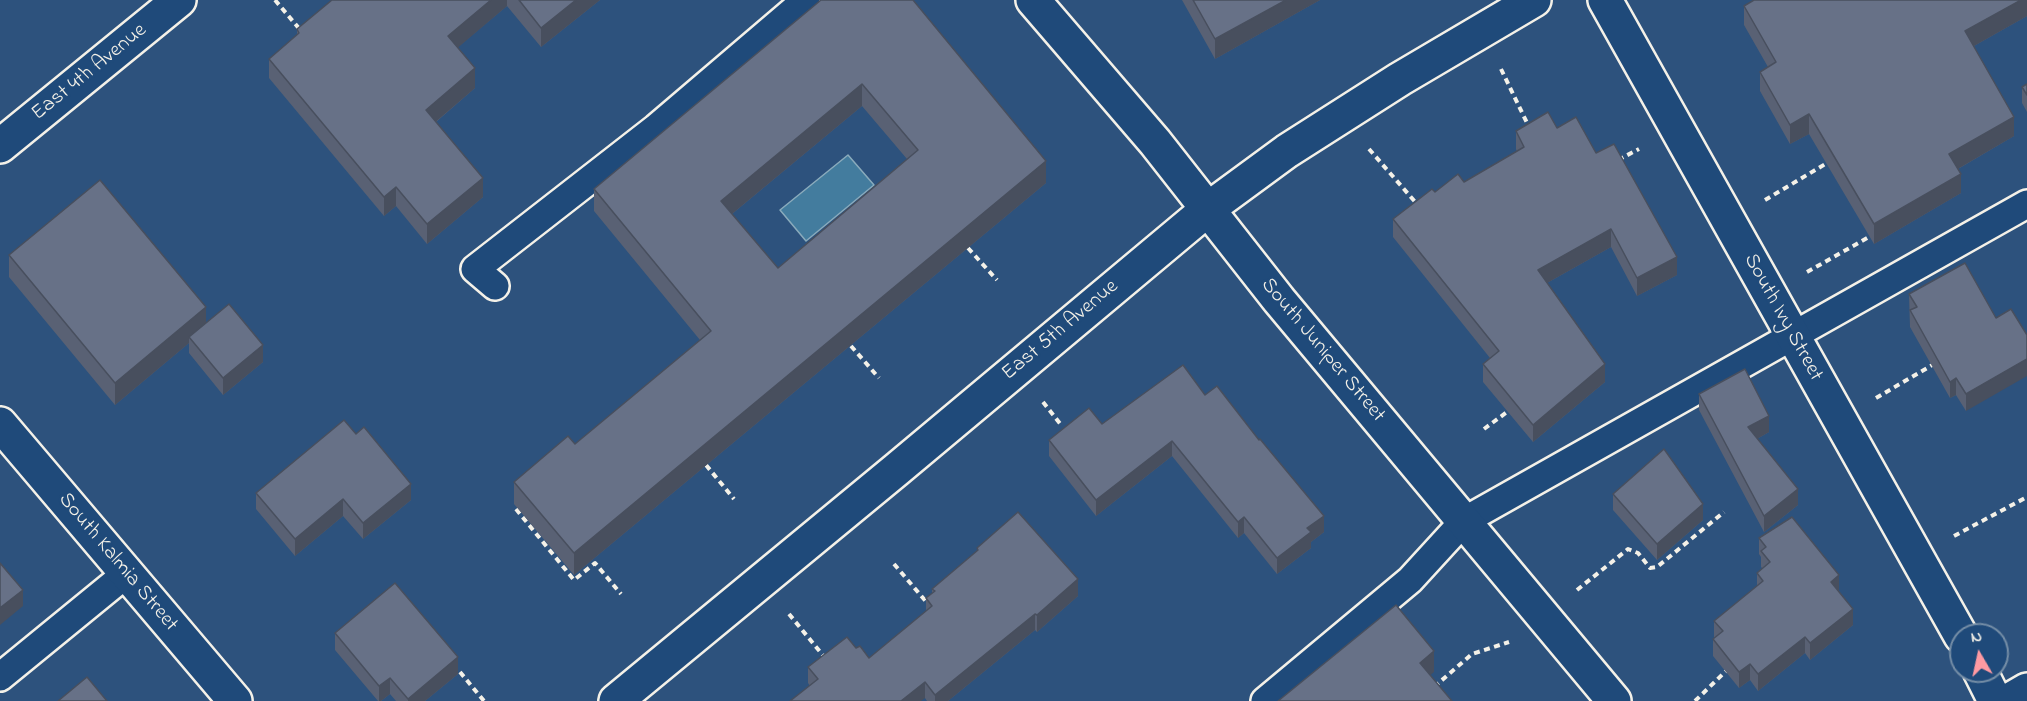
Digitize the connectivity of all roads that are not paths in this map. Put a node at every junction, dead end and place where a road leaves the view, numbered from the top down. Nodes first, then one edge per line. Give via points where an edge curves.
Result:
1 (179, 0) edge
2 (806, 0) edge
3 (1033, 0) edge
4 (1534, 0) edge
5 (1605, 0) edge
6 (0, 147) edge
7 (2027, 204) edge
8 (1208, 209) junction
9 (495, 286) dead end
10 (1792, 336) junction
11 (0, 424) edge
12 (1464, 521) junction
13 (126, 574) junction
14 (1954, 623) edge
15 (0, 677) edge
16 (1986, 683) edge
17 (2027, 690) edge
18 (235, 701) edge
19 (616, 701) edge
20 (1265, 701) edge
21 (1614, 701) edge
22 (1995, 701) edge
23 (2008, 701) edge

1 - 6 street, East 4th Avenue
2 - 9 lane via 656,128 475,269
3 - 8 street, South Juniper Street
4 - 8 street, East 5th Avenue via 1287,151
5 - 10 street, South Ivy Street
7 - 10 lane
8 - 12 street, South Juniper Street
8 - 19 street, East 5th Avenue
10 - 12 lane
10 - 14 street, South Ivy Street
11 - 13 street, South Kalmia Street
12 - 20 lane via 1410,580
12 - 21 street, South Juniper Street
13 - 15 lane
13 - 18 street, South Kalmia Street
16 - 22 street
17 - 23 street

